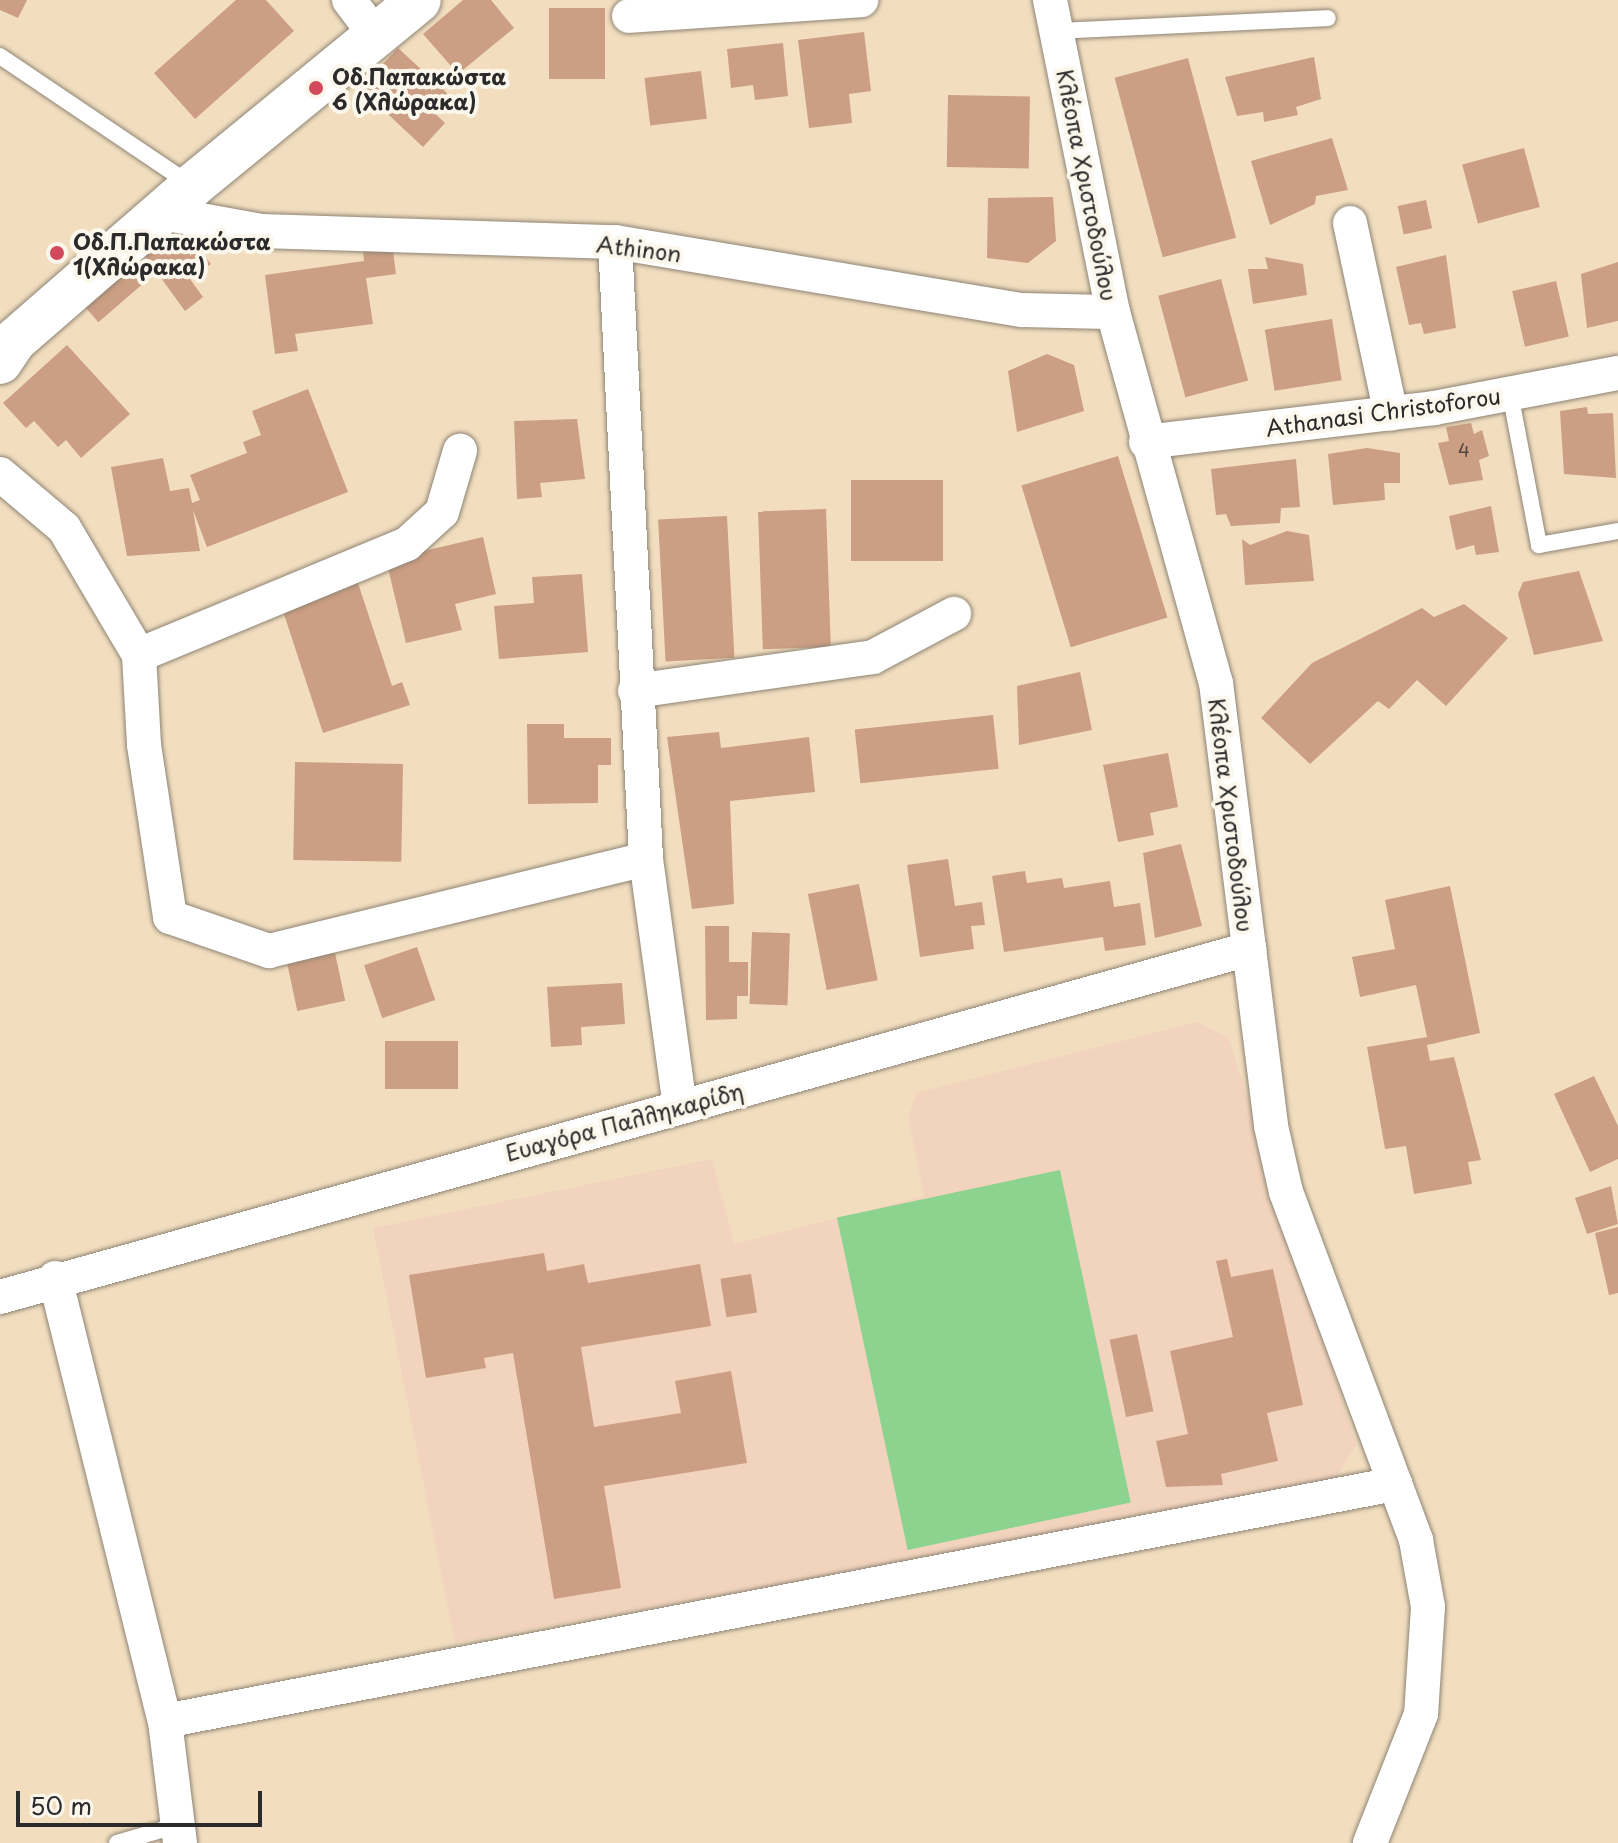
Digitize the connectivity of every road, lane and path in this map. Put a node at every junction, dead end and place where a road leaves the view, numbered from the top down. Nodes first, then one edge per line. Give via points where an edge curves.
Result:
1 (349, 0) edge
2 (419, 0) edge
3 (861, 0) edge
4 (629, 16) dead end
5 (1053, 16) edge
6 (1328, 18) dead end
7 (376, 36) junction
8 (0, 56) edge
9 (177, 199) junction
10 (1350, 223) dead end
11 (615, 242) junction
12 (1113, 312) junction
13 (0, 362) edge
14 (1618, 373) edge
15 (1510, 393) junction
16 (1391, 414) junction
17 (1146, 442) junction
18 (460, 451) dead end
19 (0, 474) edge
20 (1618, 531) edge
21 (954, 614) dead end
22 (139, 655) junction
23 (635, 691) junction
24 (646, 859) junction
25 (1249, 949) junction
26 (680, 1106) junction
27 (55, 1278) junction
28 (0, 1297) edge
29 (1395, 1484) junction
30 (165, 1721) junction
31 (179, 1834) edge
32 (117, 1843) edge
33 (1370, 1843) edge

1 - 7 street
2 - 7 main road
3 - 4 street
5 - 6 lane
5 - 12 street, Κλέοπα Χριστοδούλου
7 - 9 main road
8 - 9 lane
9 - 11 street, Athinon via 261,231
9 - 13 main road via 14,341
10 - 16 street
11 - 12 street, Athinon via 1022,310
11 - 23 street
12 - 17 street, Κλέοπα Χριστοδούλου
14 - 15 street, Athanasi Christoforou
15 - 16 street, Athanasi Christoforou
15 - 20 lane via 1539,545
16 - 17 street, Athanasi Christoforou
17 - 25 street, Κλέοπα Χριστοδούλου via 1216,683
18 - 22 street via 442,512 407,544
19 - 22 street via 64,528
21 - 23 street via 873,657
22 - 24 street via 144,745 170,917 269,951
23 - 24 street
24 - 26 street
25 - 26 street, Ευαγόρα Παλληκαρίδη
25 - 29 street, Κλέοπα Χριστοδούλου via 1286,1192
26 - 27 street, Ευαγόρα Παλληκαρίδη
27 - 28 street, Ευαγόρα Παλληκαρίδη
27 - 30 street
29 - 30 street
29 - 33 street, Κλέοπα Χριστοδούλου via 1428,1607 1428,1666 1409,1751
30 - 31 street
31 - 32 lane

